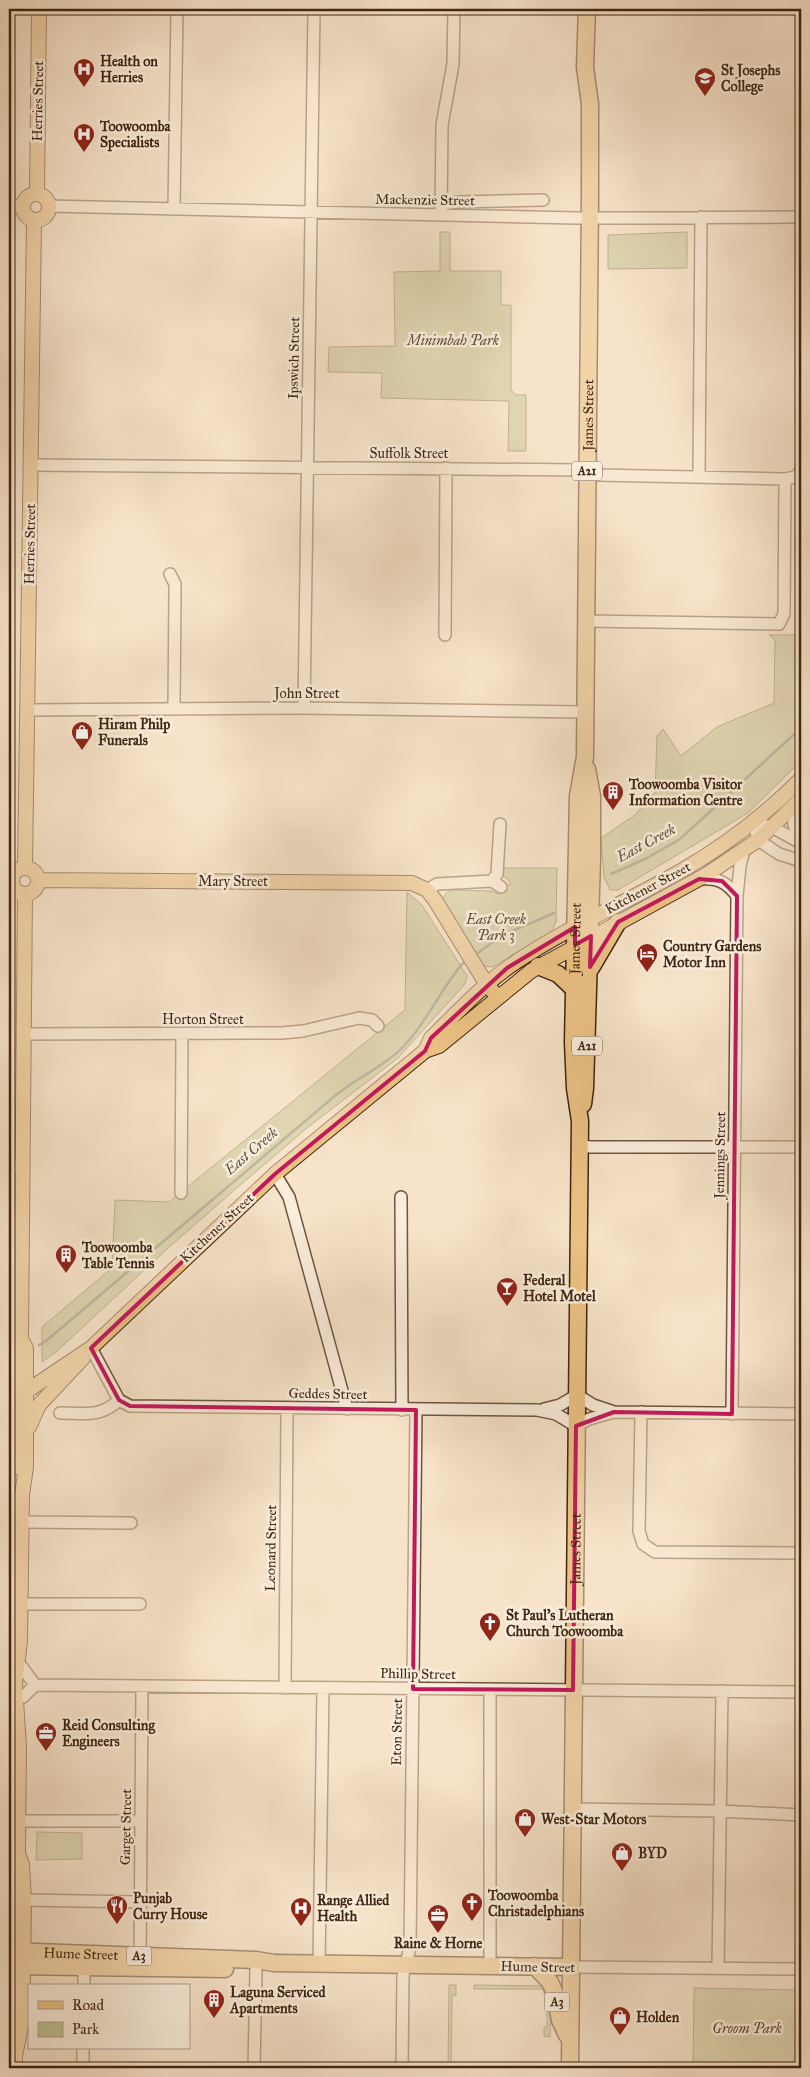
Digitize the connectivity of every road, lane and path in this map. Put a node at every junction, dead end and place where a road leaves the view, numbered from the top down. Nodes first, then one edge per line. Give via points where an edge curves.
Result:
1 (40, 9) edge
2 (177, 9) edge
3 (314, 9) edge
4 (454, 9) edge
5 (587, 9) edge
6 (594, 9) edge
7 (590, 104) junction
8 (37, 193) junction
9 (543, 200) dead end
10 (9, 206) edge
11 (24, 206) junction
12 (48, 206) junction
13 (174, 209) junction
14 (441, 209) junction
15 (310, 212) junction
16 (701, 217) junction
17 (801, 217) edge
18 (590, 218) junction
19 (34, 221) junction
20 (32, 466) junction
21 (446, 468) junction
22 (307, 469) junction
23 (801, 471) edge
24 (587, 473) junction
25 (699, 476) junction
26 (786, 479) junction
27 (170, 574) dead end
28 (586, 621) junction
29 (445, 635) dead end
30 (304, 708) junction
31 (174, 709) junction
32 (28, 710) junction
33 (586, 712) junction
34 (585, 757) junction
35 (801, 779) edge
36 (801, 800) edge
37 (754, 823) junction
38 (500, 824) dead end
39 (772, 827) junction
40 (758, 840) junction
41 (801, 842) edge
42 (744, 850) junction
43 (801, 861) edge
44 (25, 868) junction
45 (699, 879) junction
46 (11, 880) edge
47 (38, 880) junction
48 (427, 890) junction
49 (24, 894) junction
50 (737, 896) junction
51 (592, 918) junction
52 (618, 922) junction
53 (575, 927) junction
54 (591, 936) junction
55 (575, 945) junction
56 (538, 966) junction
57 (590, 969) junction
58 (487, 984) junction
59 (574, 989) junction
60 (498, 997) junction
61 (378, 1026) dead end
62 (24, 1034) junction
63 (182, 1035) junction
64 (425, 1051) junction
65 (580, 1121) junction
66 (580, 1145) junction
67 (735, 1147) junction
68 (801, 1148) edge
69 (9, 1166) edge
70 (24, 1167) junction
71 (275, 1174) junction
72 (181, 1194) dead end
73 (401, 1197) dead end
74 (15, 1340) edge
75 (91, 1348) junction
76 (78, 1366) junction
77 (577, 1395) junction
78 (119, 1400) junction
79 (17, 1403) edge
80 (287, 1408) junction
81 (347, 1409) junction
82 (402, 1410) junction
83 (416, 1410) junction
84 (537, 1410) junction
85 (614, 1412) junction
86 (641, 1412) junction
87 (60, 1413) dead end
88 (732, 1414) junction
89 (801, 1414) edge
90 (576, 1426) junction
91 (26, 1440) junction
92 (22, 1495) junction
93 (21, 1522) junction
94 (131, 1523) dead end
95 (801, 1553) edge
96 (20, 1604) junction
97 (140, 1604) dead end
98 (16, 1670) edge
99 (35, 1685) junction
100 (142, 1686) junction
101 (285, 1688) junction
102 (322, 1688) junction
103 (413, 1689) junction
104 (490, 1689) junction
105 (573, 1690) junction
106 (722, 1691) junction
107 (801, 1692) edge
108 (16, 1699) edge
109 (572, 1809) junction
110 (720, 1811) junction
111 (801, 1815) edge
112 (18, 1821) junction
113 (141, 1821) junction
114 (18, 1854) junction
115 (24, 1900) junction
116 (140, 1902) junction
117 (14, 1959) edge
118 (140, 1962) junction
119 (274, 1963) junction
120 (320, 1964) junction
121 (406, 1965) junction
122 (490, 1966) junction
123 (535, 1966) junction
124 (84, 1967) junction
125 (571, 1967) junction
126 (718, 1968) junction
127 (256, 1969) junction
128 (801, 1969) edge
129 (84, 1984) edge
130 (570, 2042) junction
131 (83, 2050) edge
132 (15, 2062) edge
133 (83, 2068) edge
134 (254, 2068) edge
135 (402, 2068) edge
136 (570, 2068) edge

1 - 8 main road, Herries Street
2 - 13 street
3 - 15 street, Ipswich Street
4 - 14 street via 453,64 442,126
5 - 7 highway, James Street / A21 via 585,67
6 - 7 highway, James Street / A21 via 596,67
7 - 18 highway, James Street / A21
8 - 11 main road via 28,196
8 - 12 main road via 44,197
9 - 14 street, Mackenzie Street via 460,202
10 - 11 street
11 - 19 main road via 27,217
12 - 13 street, Mackenzie Street
12 - 19 main road via 46,216
13 - 15 street, Mackenzie Street
14 - 15 street, Mackenzie Street
14 - 18 street, Mackenzie Street
15 - 22 street, Ipswich Street
16 - 17 street, Mackenzie Street
16 - 18 street, Mackenzie Street
16 - 25 street
18 - 24 highway, James Street / A21
19 - 20 main road, Herries Street
20 - 22 street, Suffolk Street
20 - 32 main road, Herries Street
21 - 22 street, Suffolk Street
21 - 24 street, Suffolk Street via 576,470
21 - 29 street
22 - 30 street, Ipswich Street
23 - 26 street
24 - 25 street, Suffolk Street
24 - 28 highway, James Street / A21
25 - 26 street, Suffolk Street
26 - 28 street via 784,614 779,624
27 - 31 street via 175,584
28 - 33 highway, James Street / A21
30 - 31 street, John Street
30 - 33 street, John Street
31 - 32 street, John Street
32 - 44 main road, Herries Street
33 - 34 highway, James Street / A21
34 - 51 highway, James Street / A21 via 592,796
34 - 53 highway, James Street / A21 via 578,796
35 - 37 main road, Kitchener Street
36 - 39 main road, Kitchener Street
36 - 41 street via 793,820
37 - 39 street
37 - 40 street
37 - 51 main road, Kitchener Street via 681,871
38 - 48 street via 497,884 437,884
39 - 40 main road, Kitchener Street
39 - 41 street
40 - 42 main road, Kitchener Street
40 - 43 street via 779,854
42 - 45 main road, Kitchener Street
42 - 50 street, Jennings Street
44 - 46 main road via 15,872
44 - 47 main road via 35,873
45 - 50 street via 722,880
45 - 52 main road, Kitchener Street
46 - 49 main road via 15,889
47 - 48 main road, Mary Street via 396,882 412,883
47 - 49 main road via 33,891
48 - 58 main road
49 - 62 main road
50 - 67 street, Jennings Street
51 - 53 main road, Kitchener Street
51 - 54 highway, James Street / A21
52 - 54 main road, Kitchener Street
52 - 57 highway
53 - 55 highway, James Street / A21
53 - 58 main road, Kitchener Street via 516,962
54 - 55 main road, Kitchener Street
54 - 57 highway, James Street / A21
55 - 56 main road, Kitchener Street
55 - 59 highway, James Street / A21
56 - 59 highway via 558,974
56 - 60 main road, Kitchener Street
57 - 65 highway, James Street / A21 via 585,1088
58 - 60 main road
58 - 64 main road, Kitchener Street via 431,1038
59 - 65 highway, James Street / A21 via 574,1088
60 - 64 main road, Kitchener Street via 439,1046
61 - 63 street, Horton Street via 372,1020 359,1018 282,1034
62 - 63 street, Horton Street
62 - 70 main road
63 - 72 street
64 - 71 main road, Kitchener Street
65 - 66 highway, James Street / A21
66 - 67 street
66 - 77 highway, James Street / A21
67 - 68 street
67 - 88 street, Jennings Street
69 - 70 street
70 - 74 main road
71 - 75 main road, Kitchener Street
71 - 81 street via 288,1197
73 - 82 street
74 - 79 main road
75 - 76 main road
75 - 78 street
75 - 79 main road, Kitchener Street
76 - 79 main road
76 - 91 main road via 39,1405
77 - 84 street, Geddes Street via 560,1405
77 - 85 street
77 - 90 highway, James Street / A21
78 - 80 street, Geddes Street via 139,1407
78 - 87 street via 105,1412 97,1414
79 - 91 main road
79 - 92 main road via 18,1474
80 - 81 street, Geddes Street
80 - 101 street, Leonard Street
81 - 82 street, Geddes Street
82 - 83 street, Geddes Street
83 - 84 street, Geddes Street
83 - 103 street, Eton Street
84 - 90 street, Geddes Street via 556,1414
85 - 86 street
85 - 90 street
86 - 88 street
86 - 95 street via 639,1531 643,1544 655,1552
88 - 89 street
90 - 105 highway, James Street / A21
91 - 92 main road
92 - 93 main road
93 - 94 street
93 - 96 main road
96 - 97 street
96 - 98 main road
98 - 99 street
98 - 108 main road
99 - 100 street, Phillip Street
99 - 108 street
100 - 101 street, Phillip Street
100 - 113 street, Garget Street
101 - 102 street, Phillip Street
102 - 103 street, Phillip Street
102 - 120 street
103 - 104 street, Phillip Street
103 - 121 street, Eton Street via 410,1954
104 - 105 street, Phillip Street
104 - 122 street
105 - 106 street, Phillip Street
105 - 109 highway, James Street / A21
106 - 107 street, Phillip Street
106 - 110 street
108 - 112 main road
109 - 110 street
109 - 125 highway, James Street / A21
110 - 111 street
110 - 126 street
112 - 113 street
112 - 114 main road
113 - 116 street, Garget Street
114 - 115 main road via 22,1864
114 - 117 main road via 12,1866
115 - 116 street
115 - 117 main road
116 - 118 street, Garget Street
117 - 118 highway, Hume Street / A3
117 - 124 highway, Hume Street / A3
117 - 132 main road via 21,2026
118 - 119 highway, Hume Street / A3 via 256,1960
118 - 124 highway, Hume Street / A3
118 - 127 highway, Hume Street / A3
119 - 120 highway, Hume Street / A3
119 - 127 highway, Hume Street / A3
120 - 121 highway, Hume Street / A3
121 - 122 highway, Hume Street / A3
121 - 135 street, Eton Street via 403,1976
122 - 123 highway, Hume Street / A3
123 - 125 highway, Hume Street / A3
123 - 130 highway, A3 via 554,1990 560,2020
124 - 129 street
125 - 126 street, Hume Street
125 - 130 highway, James Street / A3
126 - 128 street, Hume Street
127 - 134 street
130 - 136 highway, James Street / A3
131 - 133 street

